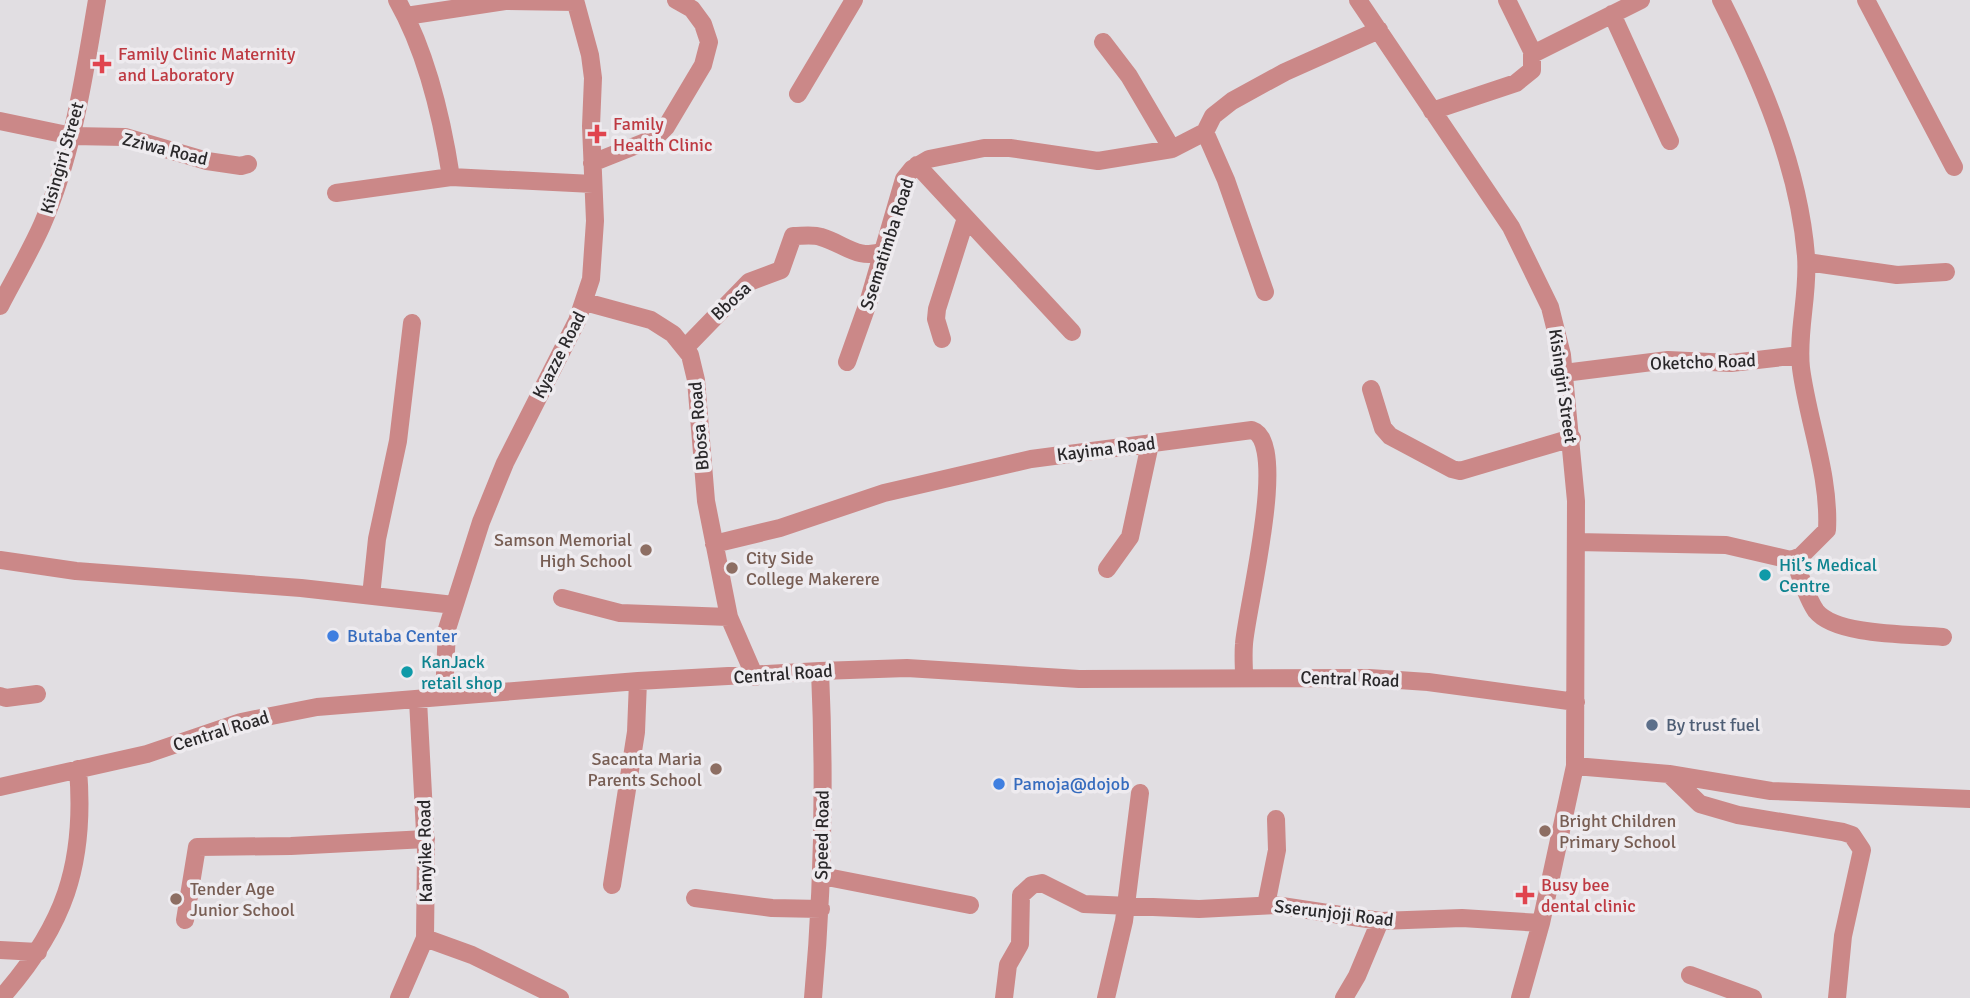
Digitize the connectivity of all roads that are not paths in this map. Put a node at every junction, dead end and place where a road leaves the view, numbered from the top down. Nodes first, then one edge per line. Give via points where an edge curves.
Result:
1 (97, 0) edge
2 (676, 0) edge
3 (853, 0) edge
4 (1358, 0) edge
5 (1507, 0) edge
6 (1641, 0) edge
7 (1721, 0) edge
8 (1866, 0) edge
9 (575, 1) edge
10 (402, 8) edge
11 (1612, 14) junction
12 (1379, 30) junction
13 (1103, 42) dead end
14 (1533, 54) junction
15 (798, 94) dead end
16 (1432, 111) junction
17 (0, 121) edge
18 (1205, 132) junction
19 (72, 136) junction
20 (1670, 141) dead end
21 (1172, 149) junction
22 (592, 163) junction
23 (248, 164) dead end
24 (917, 165) junction
25 (1954, 167) dead end
26 (451, 177) junction
27 (593, 184) junction
28 (336, 193) dead end
29 (966, 218) junction
30 (884, 251) junction
31 (1807, 262) junction
32 (1946, 272) dead end
33 (1265, 292) dead end
34 (585, 302) junction
35 (0, 306) edge
36 (412, 323) dead end
37 (1072, 332) dead end
38 (943, 339) dead end
39 (685, 348) junction
40 (1800, 355) junction
41 (846, 362) dead end
42 (1564, 373) junction
43 (1371, 389) dead end
44 (1572, 438) junction
45 (1150, 444) junction
46 (1576, 542) junction
47 (714, 544) junction
48 (0, 560) edge
49 (1794, 560) junction
50 (1107, 569) dead end
51 (371, 596) junction
52 (562, 598) dead end
53 (453, 605) junction
54 (729, 617) junction
55 (1943, 637) dead end
56 (820, 671) junction
57 (755, 677) junction
58 (1244, 677) junction
59 (638, 681) junction
60 (37, 694) dead end
61 (0, 696) edge
62 (444, 696) junction
63 (418, 700) junction
64 (1576, 702) junction
65 (1575, 766) junction
66 (78, 769) junction
67 (1669, 774) junction
68 (0, 787) edge
69 (1140, 793) dead end
70 (1970, 799) edge
71 (1276, 820) dead end
72 (426, 839) junction
73 (821, 876) junction
74 (612, 885) dead end
75 (695, 898) dead end
76 (970, 905) dead end
77 (1266, 905) junction
78 (1127, 906) junction
79 (821, 909) junction
80 (186, 920) dead end
81 (1380, 921) junction
82 (1541, 923) junction
83 (425, 938) junction
84 (0, 950) edge
85 (38, 951) junction
86 (1690, 975) dead end
87 (1, 998) edge
88 (398, 998) edge
89 (560, 998) edge
90 (813, 998) edge
91 (1004, 998) edge
92 (1106, 998) edge
93 (1344, 998) edge
94 (1520, 998) edge
95 (1753, 998) edge
96 (1837, 998) edge

1 - 19 street, Kisingiri Street
2 - 22 street via 692,9 703,24 709,42 706,58 655,138
3 - 15 street
4 - 12 street, Kisingiri Street
5 - 14 street
6 - 11 street
7 - 31 street via 1772,112
8 - 25 street
9 - 10 street
9 - 22 street, Kyazze Road via 593,66
10 - 26 street via 441,118
11 - 14 street
11 - 20 street
12 - 16 street, Kisingiri Street
12 - 18 street, Ssematimba Road via 1232,101 1213,116
13 - 21 street
14 - 16 street via 1532,70 1516,83
16 - 42 street, Kisingiri Street via 1528,257 1550,307
17 - 19 street, Zziwa Road
18 - 21 street, Ssematimba Road
18 - 33 street
19 - 23 street, Zziwa Road via 125,137 207,161
19 - 35 street, Kisingiri Street via 43,225
21 - 24 street, Ssematimba Road via 1098,161 984,148
22 - 27 street, Kyazze Road
24 - 29 street
24 - 30 street, Ssematimba Road via 904,179
26 - 27 street
26 - 28 street
27 - 34 street, Kyazze Road via 594,237
29 - 37 street
29 - 38 street via 937,309
30 - 39 street, Bbosa via 870,257 818,235 793,236 780,270 748,282
30 - 41 street, Ssematimba Road
31 - 32 street via 1897,275
31 - 40 street
34 - 39 street via 651,320
34 - 53 street, Kyazze Road via 505,463
36 - 51 street via 398,441 377,539
39 - 47 street, Bbosa Road via 696,380
40 - 42 street, Oketcho Road via 1731,363 1668,360
40 - 49 street via 1828,527
42 - 44 street, Kisingiri Street
43 - 44 street via 1390,436 1460,471
44 - 46 street, Kisingiri Street
45 - 47 street, Kayima Road via 1031,458 884,492 780,528
45 - 50 street via 1130,537
45 - 58 street, Kayima Road via 1252,430 1265,443 1267,493 1244,644
46 - 49 street via 1726,545
46 - 64 street, Kisingiri Street
47 - 54 street, Bbosa Road
48 - 51 street via 76,571
49 - 55 street via 1812,605 1825,620 1850,628
51 - 53 street
52 - 54 street via 620,613
53 - 62 street, Kyazze Road via 445,640
54 - 57 street, Bbosa Road
56 - 57 street, Central Road
56 - 58 street, Central Road via 907,668 1079,680
56 - 73 street, Speed Road
57 - 59 street, Central Road
58 - 64 street, Central Road via 1428,682
59 - 62 street, Central Road
59 - 74 street via 635,743
60 - 61 street
62 - 63 street, Central Road
63 - 66 street, Central Road via 287,712 147,754
63 - 72 street, Kanyike Road
64 - 65 street, Kisingiri Street
65 - 67 street
65 - 82 street, Kisingiri Street
66 - 68 street, Central Road
66 - 85 street via 79,819 69,886 60,915
67 - 70 street via 1772,791
67 - 96 street via 1700,804 1843,832 1858,841 1862,850 1843,936
69 - 78 street
71 - 77 street via 1277,850
72 - 80 street via 197,847
72 - 83 street, Kanyike Road
73 - 76 street
73 - 79 street, Speed Road
75 - 79 street
77 - 78 street, Sserunjoji Road via 1221,909
77 - 81 street, Sserunjoji Road
78 - 91 street, Sserunjoji Road via 1077,902 1042,883 1026,888 1019,902 1020,944 1008,965
78 - 92 street
79 - 90 street, Speed Road
81 - 82 street, Sserunjoji Road via 1462,918
81 - 93 street
82 - 94 street, Kisingiri Street
83 - 88 street, Kanyike Road
83 - 89 street via 472,955
84 - 85 street
85 - 87 street
86 - 95 street

